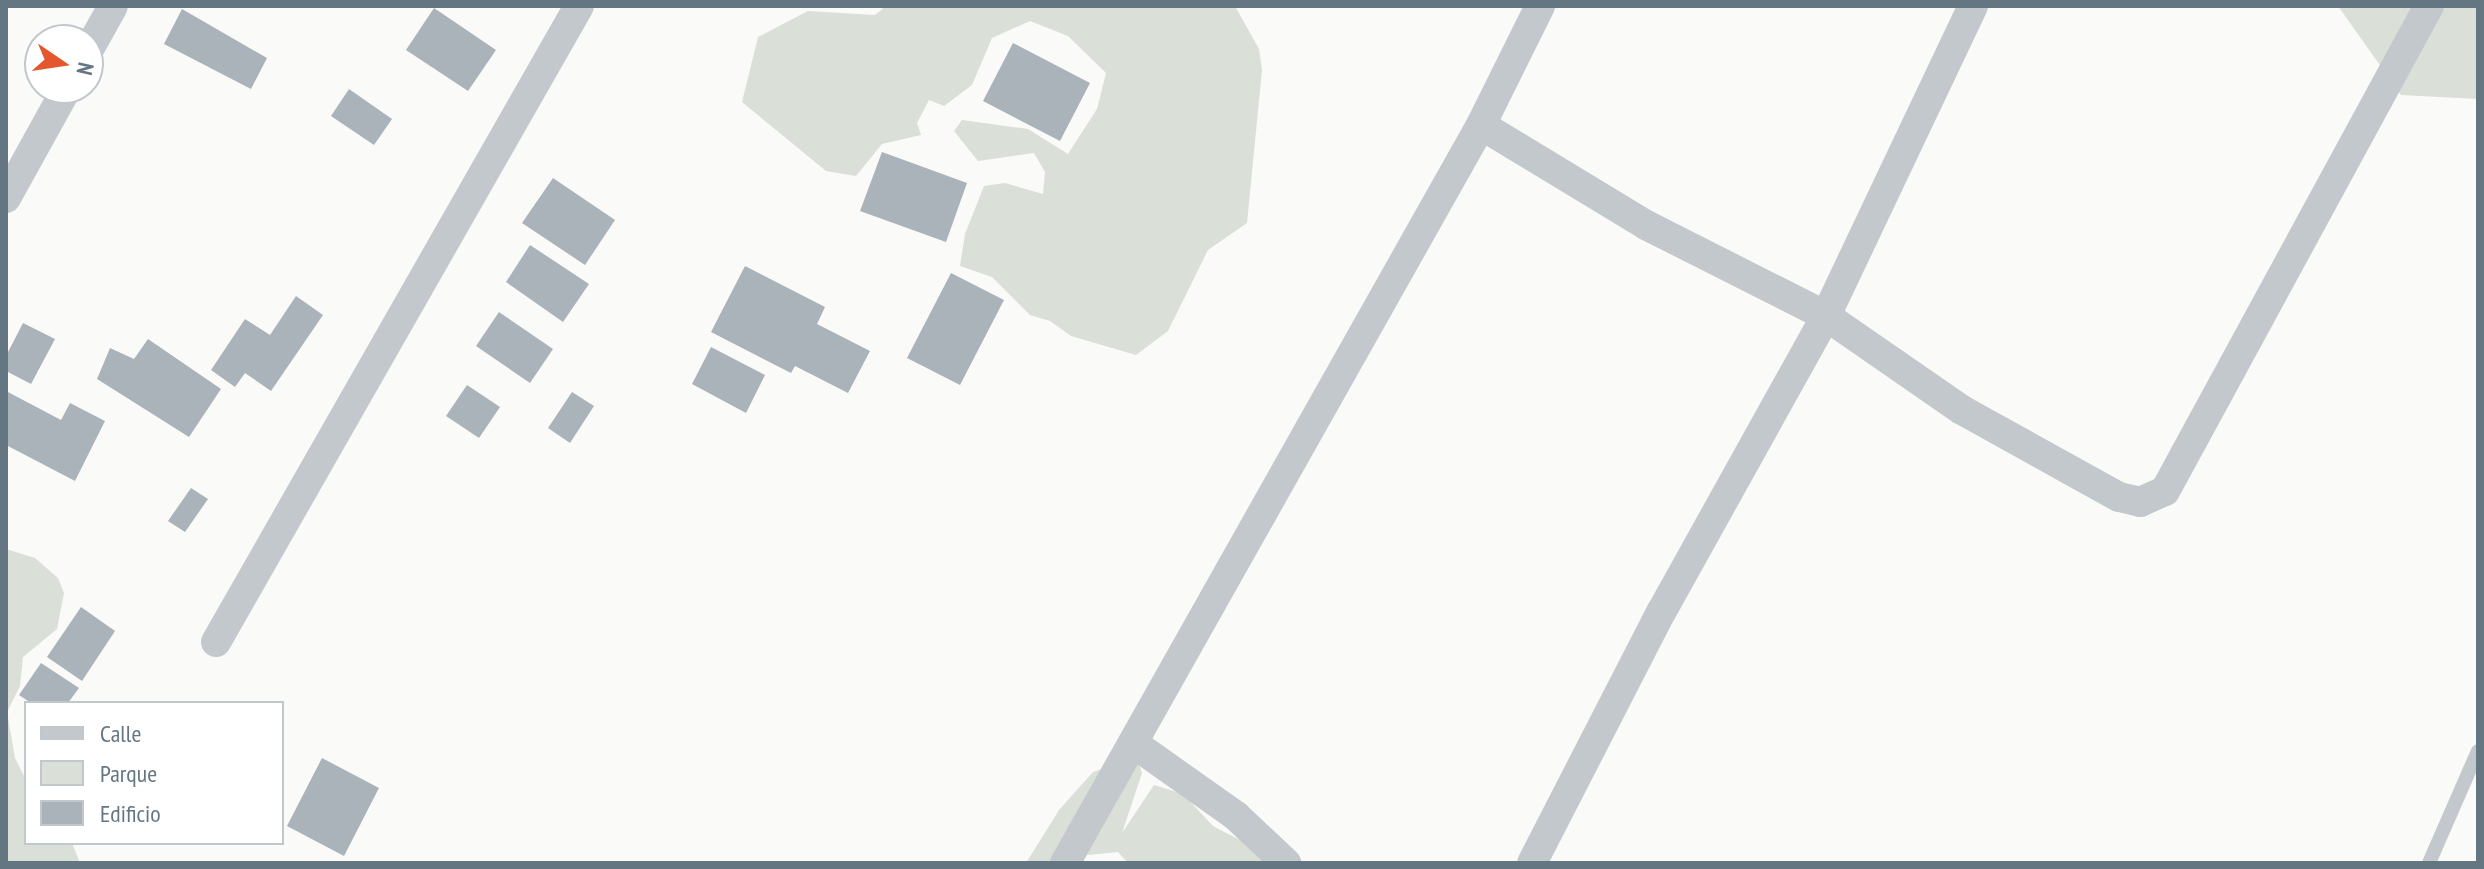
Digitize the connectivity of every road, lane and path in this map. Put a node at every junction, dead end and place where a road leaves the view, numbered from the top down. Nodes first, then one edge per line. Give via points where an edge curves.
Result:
1 (113, 6) edge
2 (579, 6) edge
3 (1540, 6) edge
4 (1973, 6) edge
5 (2429, 6) edge
6 (103, 24) edge
7 (58, 104) edge
8 (1481, 125) junction
9 (6, 198) edge
10 (1826, 316) junction
11 (216, 642) dead end
12 (1133, 743) junction
13 (2478, 751) edge
14 (1065, 863) edge
15 (1286, 863) edge
16 (1532, 863) edge
17 (2429, 863) edge

1 - 6 street
2 - 11 street
3 - 8 street
4 - 10 street
5 - 10 street via 2165,491 2154,500 2119,497 1975,417
7 - 9 street
8 - 10 street via 1646,225
8 - 12 street
10 - 16 street via 1661,612
12 - 14 street
12 - 15 street via 1236,816
13 - 17 lane

